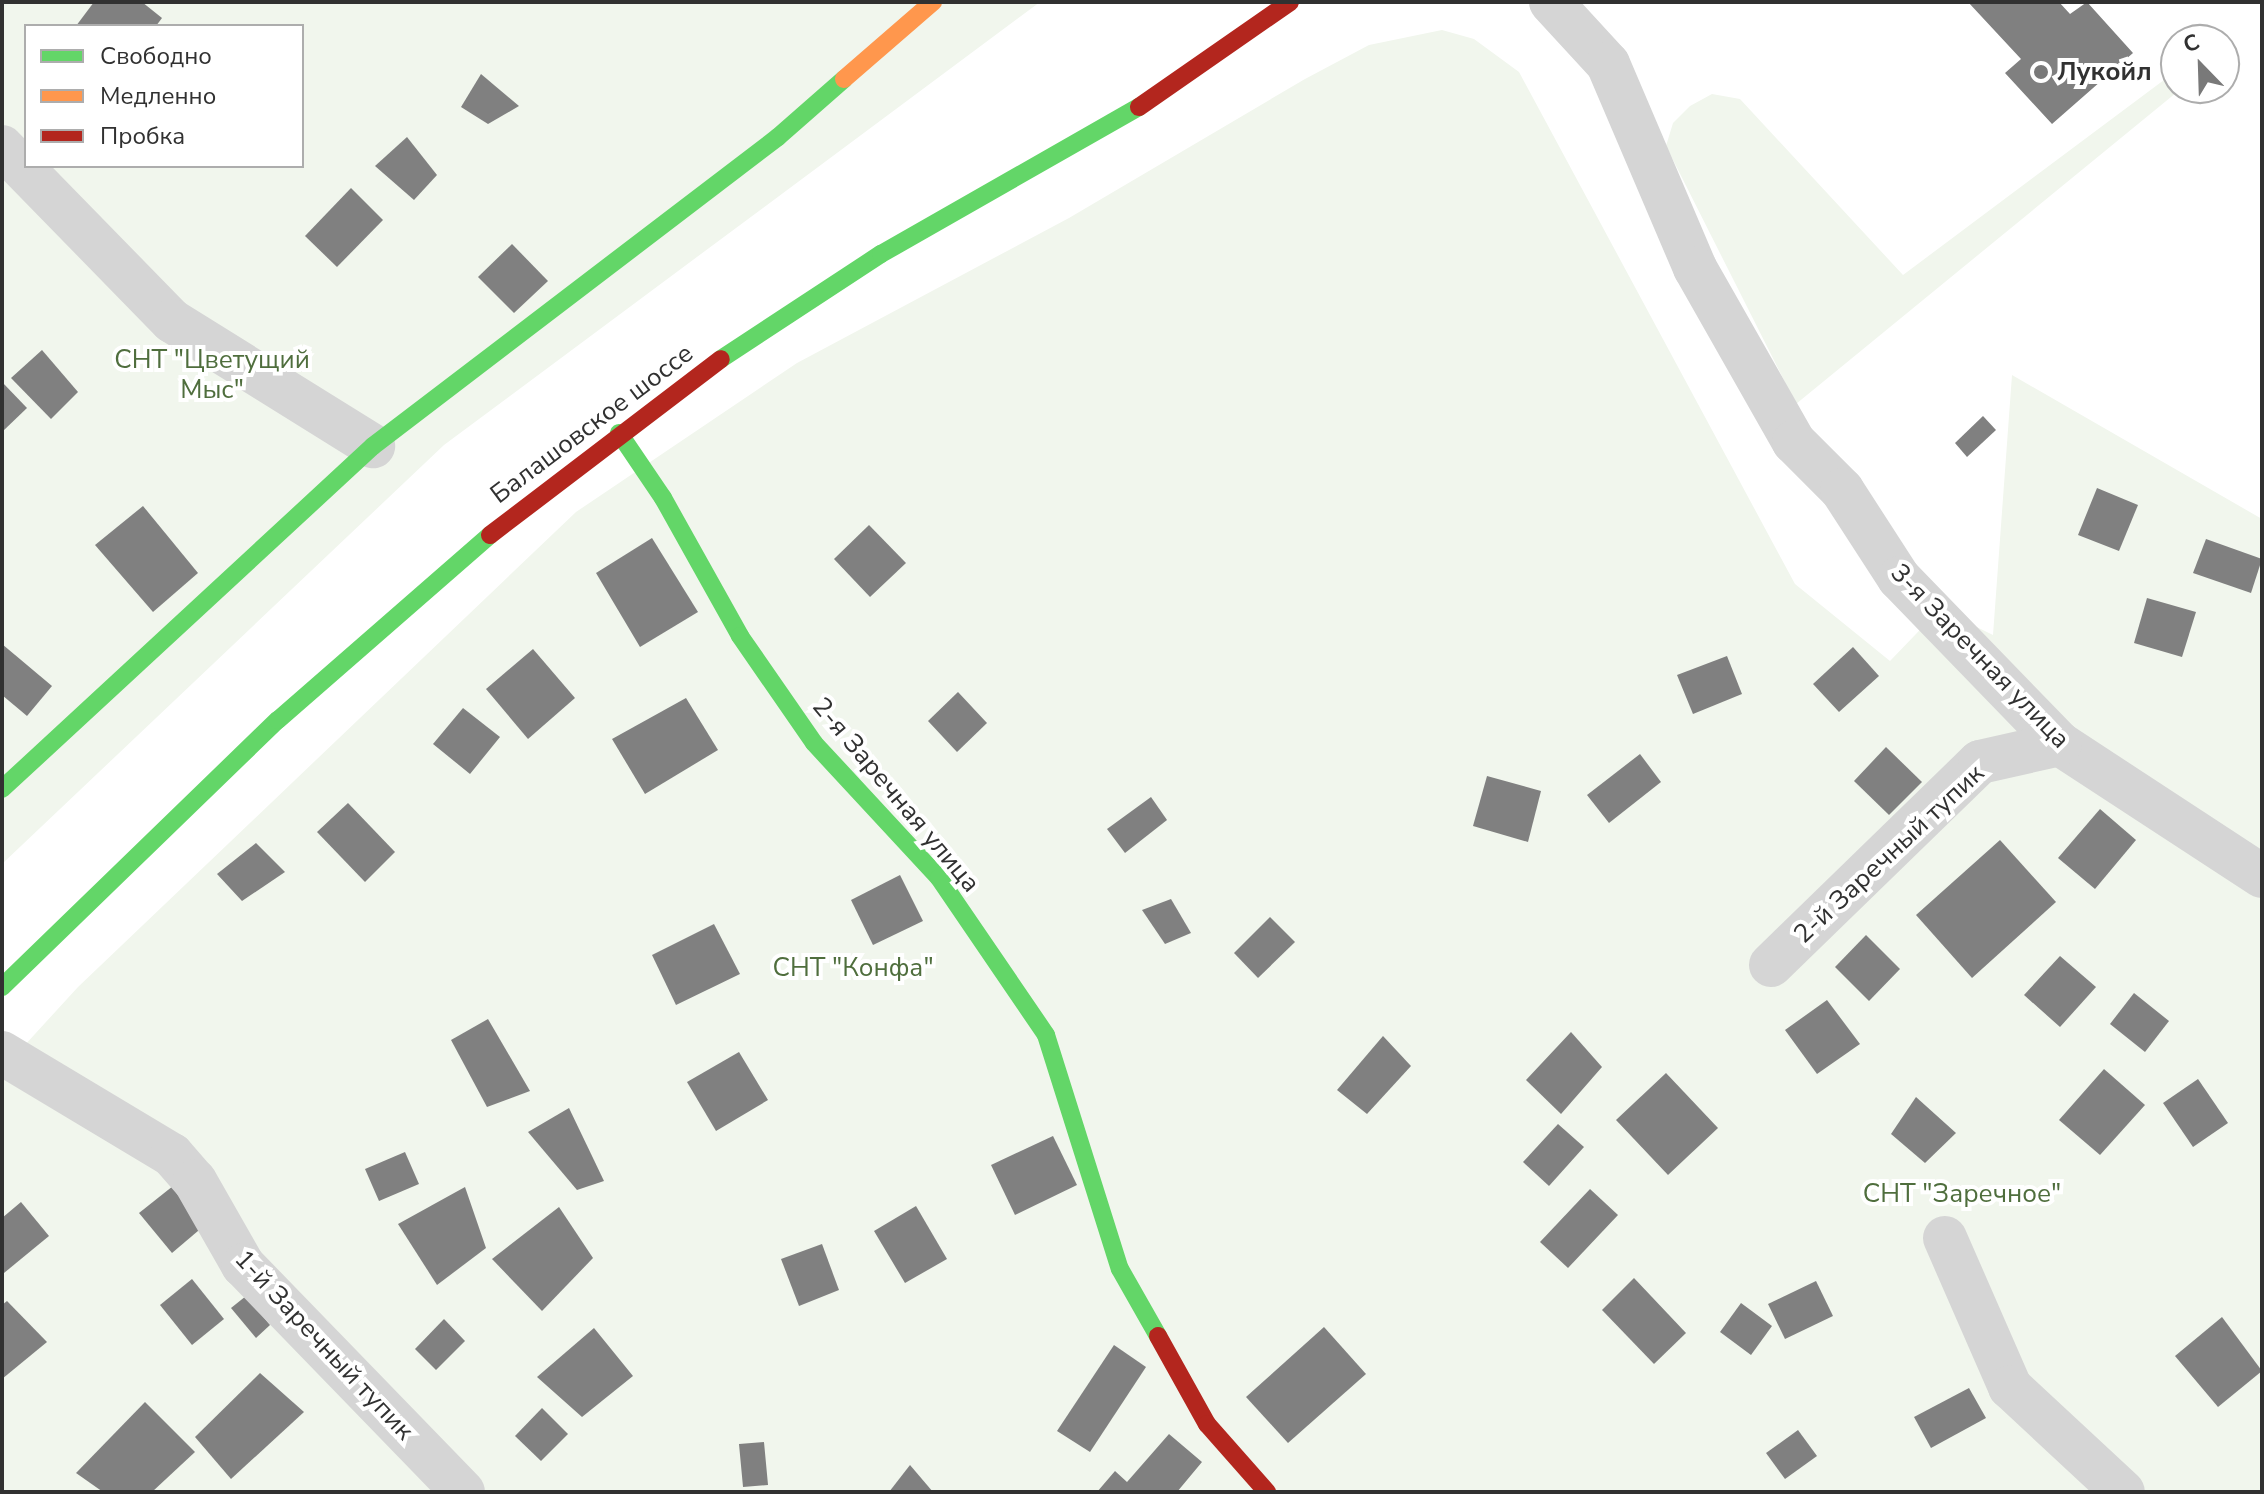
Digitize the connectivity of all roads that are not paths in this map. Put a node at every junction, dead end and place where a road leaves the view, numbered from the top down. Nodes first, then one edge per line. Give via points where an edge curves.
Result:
1 (933, 2) edge
2 (1290, 2) edge
3 (1551, 2) edge
4 (2, 147) edge
5 (619, 433) junction
6 (373, 446) junction
7 (2060, 744) junction
8 (2, 789) edge
9 (2262, 876) edge
10 (1771, 965) dead end
11 (2, 987) edge
12 (2, 1053) edge
13 (1945, 1238) dead end
14 (463, 1492) edge
15 (1267, 1492) edge
16 (2123, 1492) edge

1 - 6 street via 778,137
2 - 5 street, Балашовское шоссе via 1163,94 881,254 687,381
3 - 7 street, 3-я Заречная улица via 1608,64 1695,268 1794,442 1842,490 1899,578
4 - 6 street via 172,321
5 - 11 street, Балашовское шоссе via 476,546 278,720
5 - 15 street, 2-я Заречная улица via 663,498 740,636 814,743 939,878 1046,1035 1120,1269 1198,1411
6 - 8 street
7 - 9 street, 3-я Заречная улица
7 - 10 street, 2-й Заречный тупик via 1980,762
12 - 14 street, 1-й Заречный тупик via 172,1155 195,1181 243,1265
13 - 16 street via 2010,1387

